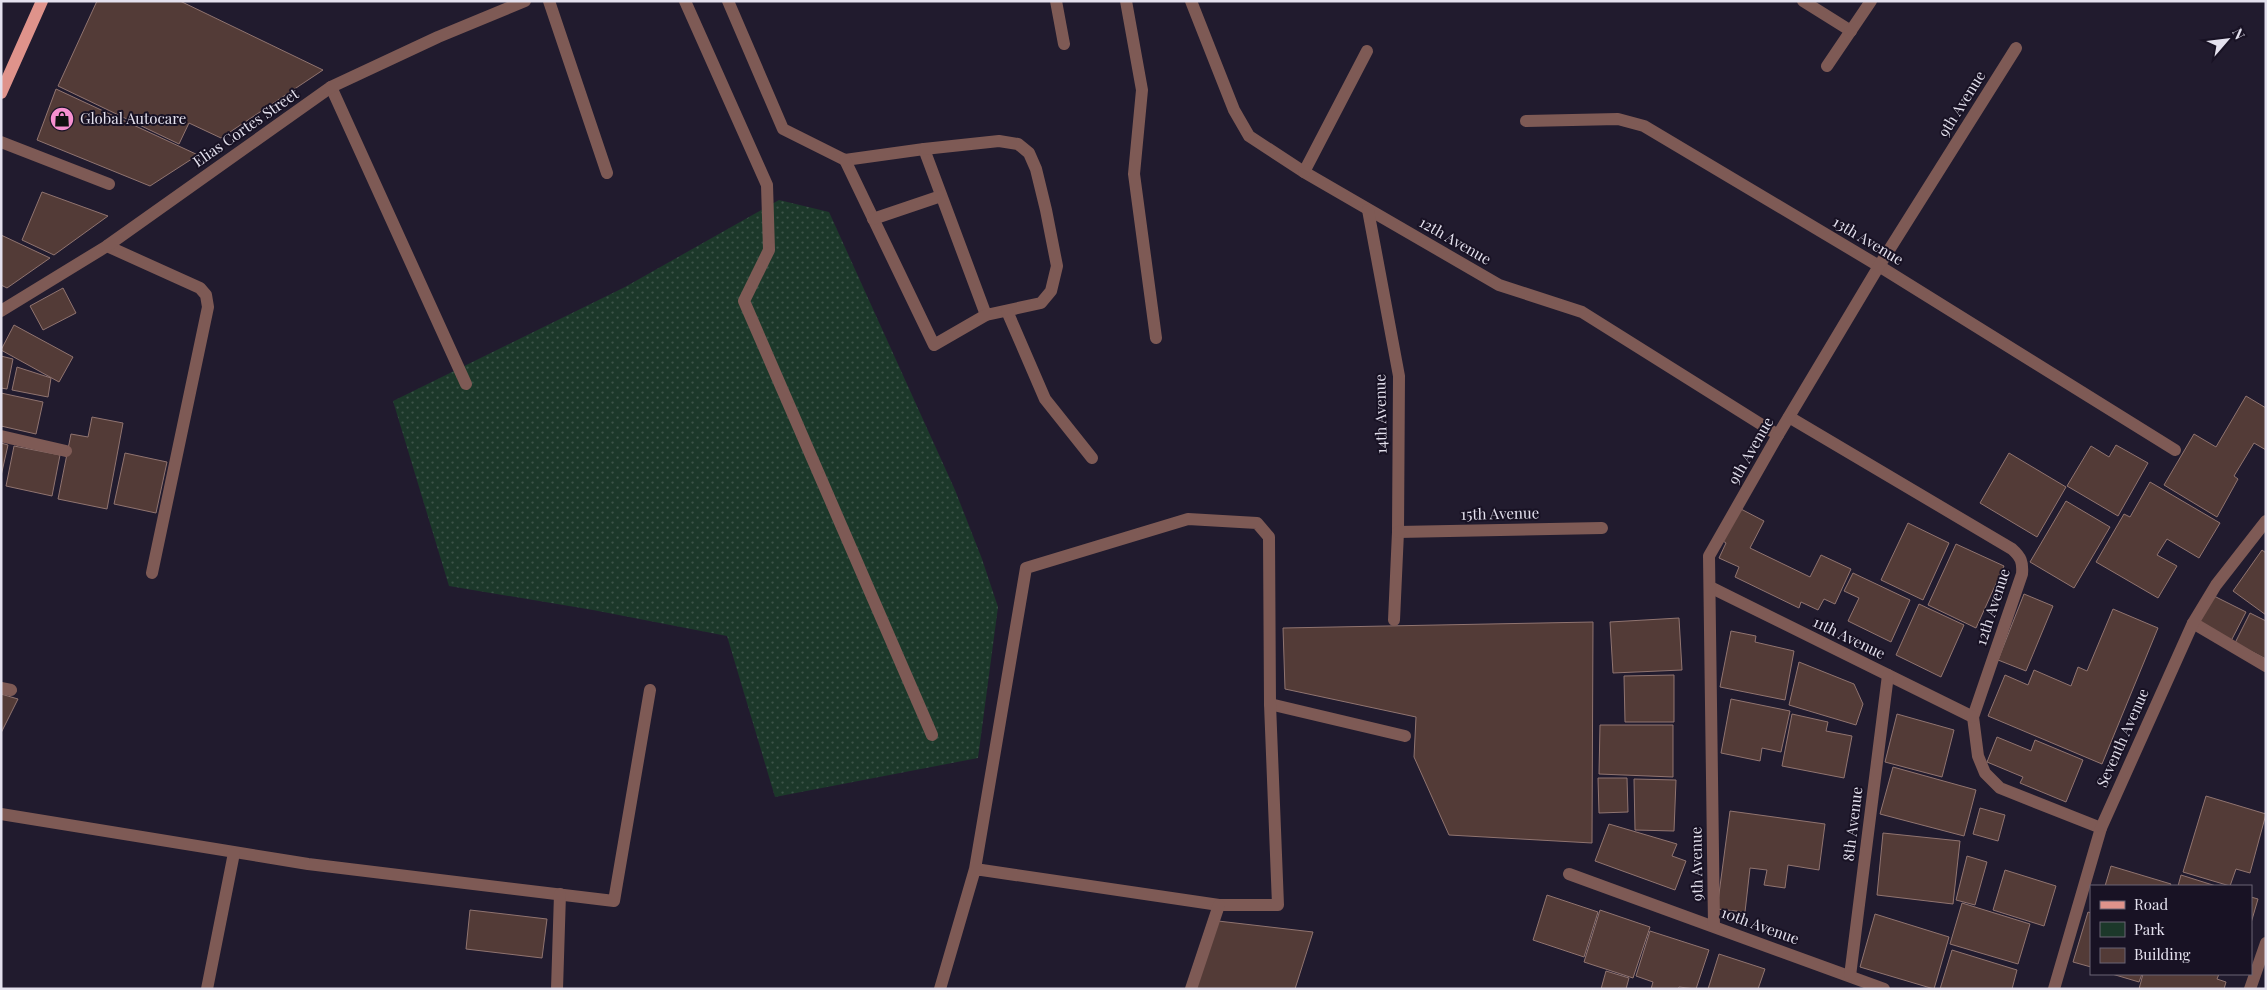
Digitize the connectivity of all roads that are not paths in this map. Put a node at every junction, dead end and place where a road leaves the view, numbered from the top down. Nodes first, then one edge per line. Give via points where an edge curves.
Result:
1 (42, 1) edge
2 (525, 1) edge
3 (549, 1) edge
4 (685, 1) edge
5 (728, 1) edge
6 (1056, 1) edge
7 (1126, 1) edge
8 (1191, 1) edge
9 (1803, 1) edge
10 (1871, 1) edge
11 (1851, 30) junction
12 (1064, 44) dead end
13 (2016, 48) dead end
14 (1367, 51) dead end
15 (1827, 66) dead end
16 (331, 88) junction
17 (1, 93) edge
18 (1526, 121) dead end
19 (1, 142) edge
20 (924, 149) junction
21 (845, 160) junction
22 (1304, 172) junction
23 (607, 173) dead end
24 (109, 184) dead end
25 (941, 196) junction
26 (1368, 210) junction
27 (873, 219) junction
28 (107, 246) junction
29 (1879, 266) junction
30 (1, 311) edge
31 (1007, 311) junction
32 (986, 315) junction
33 (1156, 338) dead end
34 (466, 384) dead end
35 (1789, 417) junction
36 (1778, 435) junction
37 (1, 436) edge
38 (2175, 450) dead end
39 (66, 451) dead end
40 (1092, 458) dead end
41 (2266, 521) edge
42 (1602, 528) dead end
43 (1398, 532) junction
44 (152, 573) dead end
45 (1710, 588) junction
46 (1394, 620) dead end
47 (2193, 623) junction
48 (2266, 666) edge
49 (1888, 675) junction
50 (650, 690) dead end
51 (1270, 704) junction
52 (1973, 717) junction
53 (932, 735) dead end
54 (1405, 736) dead end
55 (1, 814) edge
56 (2101, 828) junction
57 (234, 853) junction
58 (975, 868) junction
59 (1569, 874) dead end
60 (560, 894) junction
61 (1218, 905) junction
62 (1714, 926) junction
63 (2266, 942) edge
64 (1850, 976) junction
65 (207, 989) edge
66 (557, 989) edge
67 (940, 989) edge
68 (1191, 989) edge
69 (1884, 989) edge
70 (2054, 989) edge
71 (2250, 989) edge

1 - 17 main road
2 - 16 street, Elias Cortes Street via 402,53
3 - 23 street
4 - 53 street via 767,185 769,250 744,301
5 - 21 street via 783,129
6 - 12 street
7 - 33 street via 1142,90 1134,174
8 - 22 street, 12th Avenue via 1245,132
9 - 11 street
10 - 11 street
11 - 15 street
13 - 29 street, 9th Avenue
14 - 22 street
16 - 28 street, Elias Cortes Street
16 - 34 street
18 - 29 street, 13th Avenue via 1618,119 1644,126
19 - 24 street
20 - 21 street
20 - 25 street
20 - 31 street via 999,141 1018,144 1029,153 1036,169 1057,266 1051,291 1040,303
21 - 27 street
22 - 26 street, 12th Avenue
25 - 27 street
25 - 32 street
26 - 36 street, 12th Avenue via 1499,285 1582,312
26 - 43 street, 14th Avenue via 1399,376
27 - 32 street via 934,345
28 - 30 street, Elias Cortes Street
28 - 44 street via 200,288 206,295 208,307
29 - 35 street, 9th Avenue
29 - 38 street, 13th Avenue
31 - 32 street
31 - 40 street via 1045,399
35 - 36 street, 9th Avenue
35 - 52 street, 12th Avenue via 2020,556 2022,574
36 - 45 street, 9th Avenue via 1709,556
37 - 39 street
41 - 47 street, Seventh Avenue via 2216,585
42 - 43 street, 15th Avenue
43 - 46 street, 14th Avenue
45 - 49 street, 11th Avenue
45 - 62 street, 9th Avenue
47 - 48 street
47 - 56 street, Seventh Avenue
49 - 52 street, 11th Avenue
49 - 64 street, 8th Avenue
50 - 60 street via 614,901
51 - 54 street
51 - 58 street via 1269,537 1257,523 1188,519 1026,568
51 - 61 street via 1278,905
52 - 56 street, 12th Avenue via 1978,756 1985,773 2000,788
55 - 57 street
56 - 70 street, Seventh Avenue
57 - 60 street
57 - 65 street
58 - 61 street
58 - 67 street
59 - 62 street, 10th Avenue
60 - 66 street
61 - 68 street
62 - 64 street, 10th Avenue
63 - 71 street
64 - 69 street, 10th Avenue

